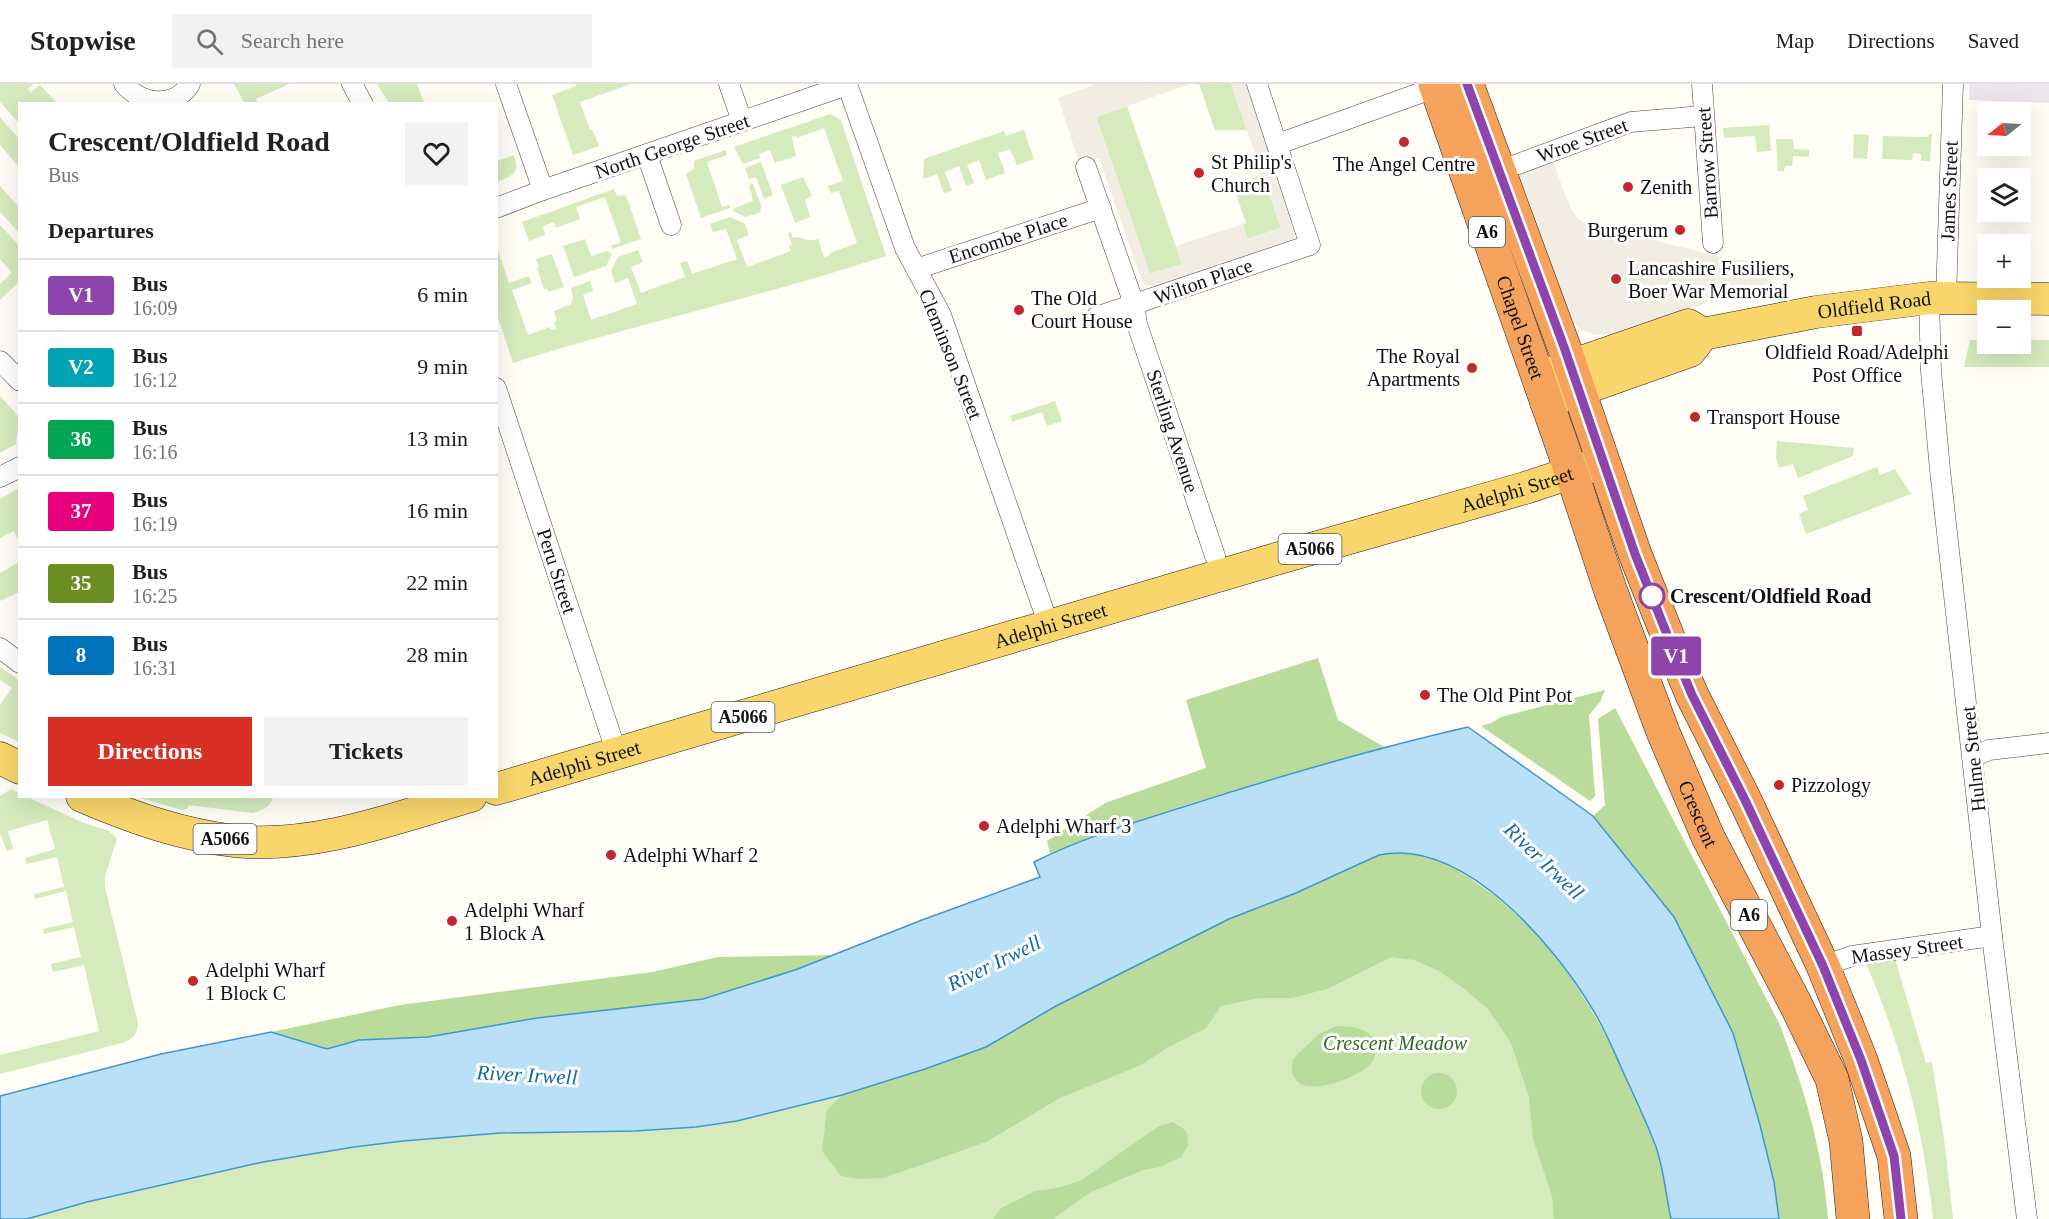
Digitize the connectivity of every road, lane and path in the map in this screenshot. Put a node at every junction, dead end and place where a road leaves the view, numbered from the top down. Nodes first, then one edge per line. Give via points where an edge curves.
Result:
1 (124, 84) edge
2 (190, 84) edge
3 (352, 84) edge
4 (506, 84) edge
5 (729, 84) edge
6 (1257, 84) edge
7 (1701, 84) edge
8 (1953, 84) edge
9 (847, 85) edge
10 (1446, 85) edge
11 (362, 102) edge
12 (1703, 116) junction
13 (742, 122) junction
14 (1278, 144) junction
15 (647, 155) junction
16 (1086, 167) dead end
17 (1499, 171) junction
18 (543, 190) junction
19 (498, 207) edge
20 (1101, 208) junction
21 (671, 225) dead end
22 (1713, 243) dead end
23 (916, 269) junction
24 (1938, 298) junction
25 (2049, 299) edge
26 (1134, 304) junction
27 (1096, 317) dead end
28 (0, 361) edge
29 (1575, 378) junction
30 (18, 379) edge
31 (1542, 390) junction
32 (498, 394) edge
33 (1604, 462) junction
34 (18, 467) edge
35 (1572, 474) junction
36 (0, 477) edge
37 (1215, 556) dead end
38 (1049, 626) junction
39 (0, 648) edge
40 (18, 662) edge
41 (2049, 743) edge
42 (617, 754) junction
43 (1973, 757) junction
44 (0, 758) edge
45 (18, 767) edge
46 (498, 788) edge
47 (87, 798) edge
48 (464, 798) edge
49 (1992, 936) junction
50 (1823, 966) junction
51 (1853, 1219) edge
52 (1902, 1219) edge
53 (2027, 1219) edge

1 - 2 street via 141,98 154,102 173,99
3 - 11 street
4 - 18 street
5 - 13 street
6 - 14 street
7 - 12 street, Barrow Street
8 - 24 street, James Street
9 - 13 street, North George Street
9 - 23 street, Cleminson Street via 901,238
10 - 14 street
10 - 17 highway, Chapel Street / A6
10 - 31 highway, Chapel Street / A6
12 - 17 street, Wroe Street via 1631,122
12 - 22 street, Barrow Street
13 - 15 street, North George Street
14 - 26 street, Wilton Place via 1310,245
15 - 18 street, North George Street
15 - 21 street
16 - 20 street, Sterling Avenue
17 - 29 highway, Chapel Street / A6
18 - 19 street, North George Street
20 - 23 street, Encombe Place
20 - 26 street, Sterling Avenue
23 - 38 street, Cleminson Street via 944,325
24 - 25 main road, Oldfield Road
24 - 29 main road, Oldfield Road via 1816,312 1702,334 1689,351
24 - 43 street, Hulme Street via 1931,371
26 - 27 street, Wilton Place
26 - 37 street, Sterling Avenue via 1137,324
28 - 30 street
29 - 31 main road, Oldfield Road
29 - 33 highway, A6
31 - 35 highway, Crescent / A6
32 - 42 street, Peru Street
33 - 35 main road, Adelphi Street / A5066
33 - 50 highway, A6 via 1635,554 1692,695
34 - 36 street
35 - 38 main road, Adelphi Street / A5066
35 - 51 highway, Crescent / A6 via 1663,732 1703,827 1832,1079 1846,1141
38 - 42 main road, Adelphi Street / A5066
39 - 40 street
41 - 43 street via 1989,750
42 - 46 main road, Adelphi Street / A5066
43 - 49 street, Hulme Street
44 - 45 main road
47 - 48 main road, A5066 via 176,830 237,841 272,841 334,834
49 - 50 street, Massey Street via 1852,956
49 - 53 street, Hulme Street
50 - 52 highway, A6 via 1888,1136

